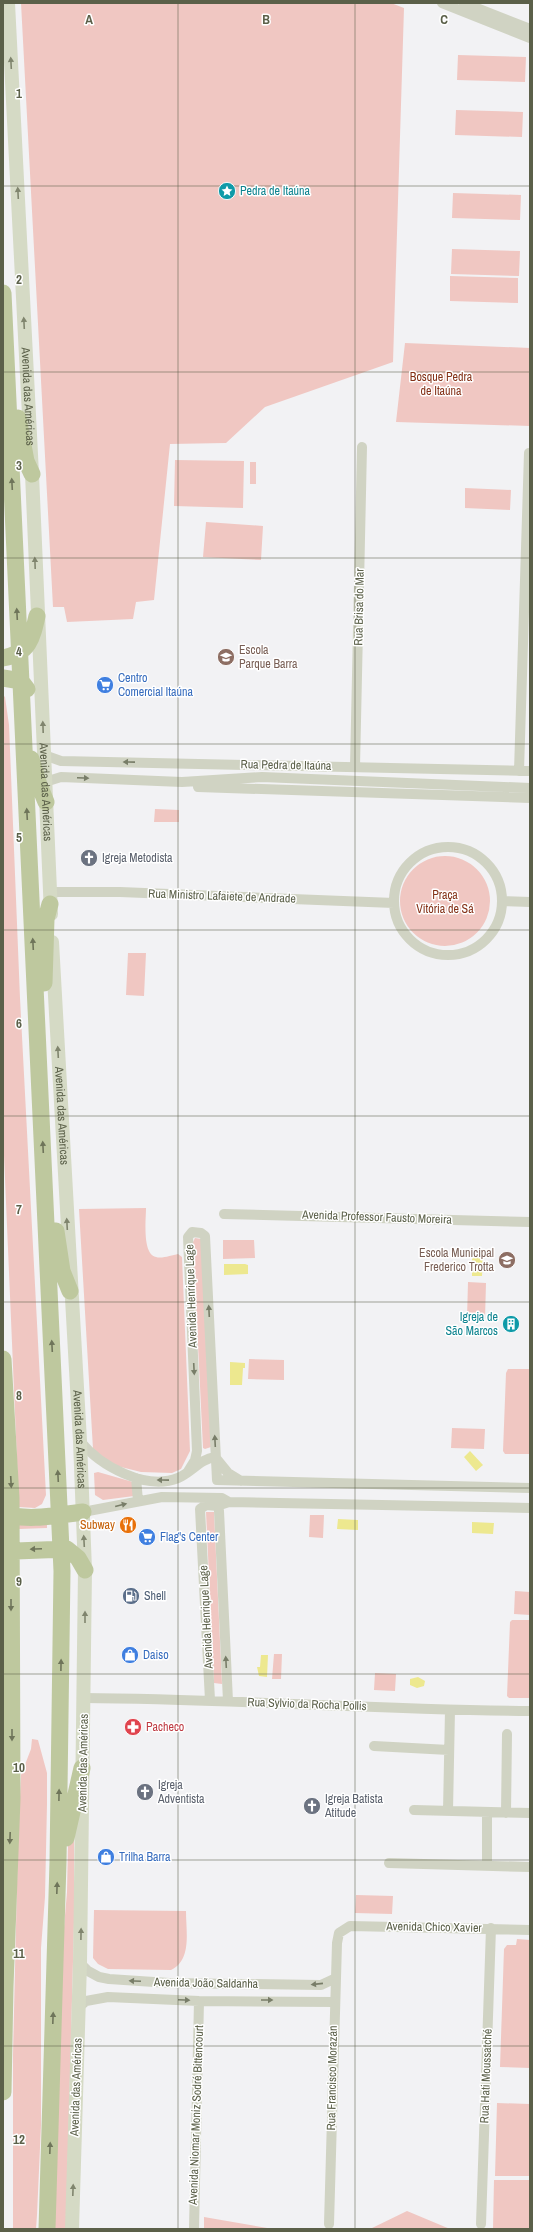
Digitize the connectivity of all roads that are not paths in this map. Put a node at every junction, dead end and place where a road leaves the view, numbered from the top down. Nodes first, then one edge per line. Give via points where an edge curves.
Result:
1 (8, 3) edge
2 (442, 3) edge
3 (464, 3) edge
4 (530, 29) edge
5 (530, 38) edge
6 (3, 293) edge
7 (5, 333) junction
8 (362, 447) dead end
9 (529, 453) edge
10 (32, 474) junction
11 (37, 616) junction
12 (19, 653) junction
13 (3, 658) edge
14 (3, 678) edge
15 (20, 681) junction
16 (44, 755) junction
17 (157, 763) junction
18 (182, 763) junction
19 (355, 766) junction
20 (519, 770) junction
21 (530, 771) edge
22 (156, 781) junction
23 (45, 782) junction
24 (182, 782) junction
25 (530, 788) edge
26 (530, 798) edge
27 (46, 802) junction
28 (50, 898) junction
29 (502, 901) junction
30 (530, 902) edge
31 (394, 903) junction
32 (38, 1053) junction
33 (45, 1186) junction
34 (224, 1214) dead end
35 (530, 1222) edge
36 (70, 1291) junction
37 (3, 1359) edge
38 (80, 1441) junction
39 (215, 1457) junction
40 (187, 1473) junction
41 (136, 1478) junction
42 (241, 1481) junction
43 (530, 1488) edge
44 (138, 1501) junction
45 (230, 1502) junction
46 (218, 1506) junction
47 (530, 1508) edge
48 (82, 1512) junction
49 (7, 1515) edge
50 (60, 1515) junction
51 (61, 1548) junction
52 (7, 1553) edge
53 (84, 1570) junction
54 (84, 1698) junction
55 (210, 1700) junction
56 (228, 1701) junction
57 (450, 1710) junction
58 (530, 1711) edge
59 (507, 1734) dead end
60 (374, 1746) dead end
61 (449, 1750) junction
62 (3, 1760) edge
63 (82, 1768) junction
64 (12, 1799) junction
65 (414, 1810) dead end
66 (448, 1811) junction
67 (487, 1813) junction
68 (506, 1813) junction
69 (530, 1813) edge
70 (58, 1862) junction
71 (389, 1863) dead end
72 (486, 1865) junction
73 (530, 1867) edge
74 (491, 1928) junction
75 (530, 1930) edge
76 (340, 1933) joint
77 (80, 1963) junction
78 (336, 1978) junction
79 (169, 1983) junction
80 (168, 1999) junction
81 (199, 2001) junction
82 (335, 2002) junction
83 (78, 2008) junction
84 (3, 2092) edge
85 (329, 2224) dead end
86 (481, 2224) dead end
87 (46, 2229) edge
88 (72, 2229) edge
89 (194, 2229) edge

10 -> 1 main road, Avenida das Américas
2 - 5 street
3 - 4 street
6 - 7 highway, Avenida das Américas
7 - 10 highway via 11,352 23,450
12 -> 7 highway, Avenida das Américas
8 - 19 street, Rua Brisa do Mar
9 - 20 street
11 -> 10 main road, Avenida das Américas
11 - 12 highway via 30,641
16 -> 11 main road, Avenida das Américas
12 - 13 highway
12 - 15 highway, Avenida das Américas
14 - 15 highway
15 - 27 highway via 27,689 30,758
32 -> 15 highway, Avenida das Américas
17 -> 16 street, Rua Pedra de Itaúna via 61,761
16 - 23 main road, Avenida das Américas
17 - 18 street, Rua Pedra de Itaúna
17 - 22 street
18 - 19 street, Rua Pedra de Itaúna
18 - 24 street
19 - 20 street, Rua Pedra de Itaúna
20 - 21 street, Rua Pedra de Itaúna
23 -> 22 street, Rua Pedra de Itaúna via 61,777
22 - 24 street, Rua Pedra de Itaúna
22 - 26 street via 185,786
23 - 27 main road, Avenida das Américas
24 - 25 street, Rua Pedra de Itaúna via 262,778
27 - 28 main road, Avenida das Américas
28 - 31 street, Rua Ministro Lafaiete de Andrade via 120,892
28 - 32 highway via 46,919 44,1019
36 -> 28 main road, Avenida das Américas
29 - 30 street
29 - 31 street via 498,919 485,940 475,948 458,954 439,955 422,949 407,937 398,922
29 - 31 street via 499,884 491,869 479,857 463,849 446,847 430,850 414,858 403,871 396,886
33 -> 32 highway, Avenida das Américas
33 - 36 highway via 52,1207 62,1271
50 -> 33 highway, Avenida das Américas
34 - 35 street, Avenida Professor Fausto Moreira
36 - 38 main road, Avenida das Américas
37 -> 49 highway
38 - 41 street via 89,1453 102,1462
38 - 48 main road, Avenida das Américas
39 - 40 street via 204,1460
39 -> 40 street, Avenida Henrique Lage via 206,1236 192,1232 188,1237 197,1451
39 - 42 street via 228,1473
39 - 42 street, Avenida Henrique Lage via 217,1480
40 -> 41 street via 173,1480
41 - 44 street
42 - 43 street
44 - 45 street via 162,1497 197,1497 222,1498
48 -> 44 street
45 - 46 street
45 - 47 street
46 - 55 street, Avenida Henrique Lage via 206,1505 200,1509
56 -> 46 street, Avenida Henrique Lage
48 - 50 highway
53 -> 48 main road, Avenida das Américas
49 - 50 highway
49 - 52 highway
50 - 51 highway, Avenida das Américas
51 -> 52 highway
51 - 53 highway via 71,1551
70 -> 51 highway, Avenida das Américas
52 -> 64 highway
54 -> 53 main road, Avenida das Américas
54 - 55 street, Rua Sylvio da Rocha Pollis
54 - 63 main road, Avenida das Américas
55 - 56 street, Rua Sylvio da Rocha Pollis
56 - 57 street, Rua Sylvio da Rocha Pollis
57 - 58 street, Rua Sylvio da Rocha Pollis
57 - 61 street
59 - 68 street
60 - 61 street
61 - 66 street
62 - 64 highway
63 - 70 highway via 64,1847
77 -> 63 main road, Avenida das Américas
64 -> 84 highway
65 - 66 street
66 - 67 street
67 - 68 street
67 - 72 street
68 - 69 street
87 -> 70 highway, Avenida das Américas
71 - 72 street
72 - 73 street
74 - 75 street, Avenida Chico Xavier
74 - 76 street, Avenida Chico Xavier via 350,1926
74 - 86 street, Rua Hati Moussatché
76 - 78 street, Rua Francisco Morazán via 337,1943
79 -> 77 street, Avenida João Saldanha via 99,1977
77 - 83 main road, Avenida das Américas
78 -> 79 street, Avenida João Saldanha via 321,1985
78 - 82 street, Rua Francisco Morazán
79 - 80 street
80 -> 81 street, Avenida João Saldanha
80 - 83 street, Avenida João Saldanha via 98,1997 86,2001
81 -> 82 street, Avenida João Saldanha
81 - 89 street, Avenida Niomar Moniz Sodré Bittencourt
82 - 85 street, Rua Francisco Morazán
88 -> 83 main road, Avenida das Américas

